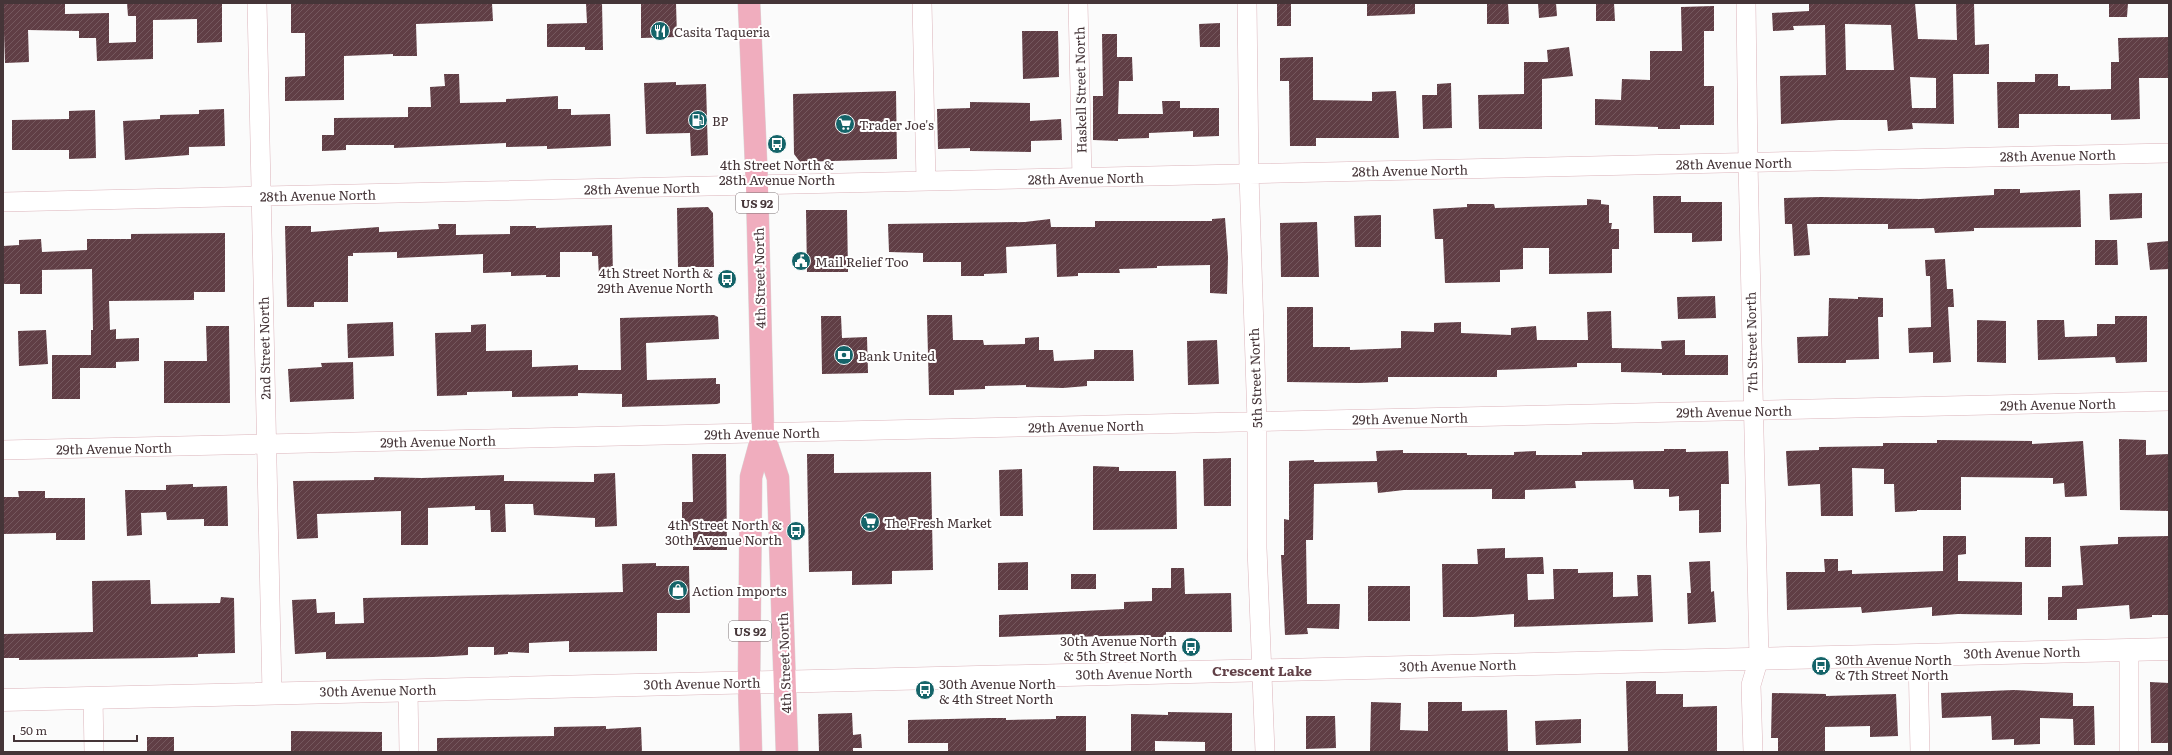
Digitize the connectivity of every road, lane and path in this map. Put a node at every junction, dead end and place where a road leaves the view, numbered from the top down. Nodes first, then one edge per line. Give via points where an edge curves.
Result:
1 (257, 3) edge
2 (749, 3) edge
3 (922, 3) edge
4 (1078, 3) edge
5 (1247, 3) edge
6 (1746, 3) edge
7 (2169, 153) edge
8 (1748, 162) junction
9 (1249, 174) junction
10 (1082, 178) junction
11 (926, 181) junction
12 (757, 185) junction
13 (261, 196) junction
14 (3, 202) edge
15 (2169, 401) edge
16 (1753, 410) junction
17 (1257, 422) junction
18 (763, 433) junction
19 (267, 444) junction
20 (3, 450) edge
21 (2169, 649) edge
22 (2129, 650) junction
23 (1918, 655) junction
24 (1759, 658) junction
25 (1262, 670) junction
26 (785, 681) junction
27 (749, 682) junction
28 (408, 690) junction
29 (272, 693) junction
30 (93, 697) junction
31 (3, 700) edge
32 (94, 752) edge
33 (409, 752) edge
34 (751, 752) edge
35 (787, 752) edge
36 (1265, 752) edge
37 (1753, 752) edge
38 (1920, 752) edge
39 (2129, 752) edge

1 - 13 street, 2nd Street North
2 - 12 main road, 4th Street North / US 92
3 - 11 street
4 - 10 street, Haskell Street North
5 - 9 street, 5th Street North
6 - 8 street, 7th Street North
7 - 8 street, 28th Avenue North
8 - 9 street, 28th Avenue North
8 - 16 street, 7th Street North
9 - 10 street, 28th Avenue North
9 - 17 street, 5th Street North
10 - 11 street, 28th Avenue North
11 - 12 street, 28th Avenue North
12 - 13 street, 28th Avenue North
12 - 18 main road, 4th Street North / US 92
13 - 14 street, 28th Avenue North
13 - 19 street, 2nd Street North
15 - 16 street, 29th Avenue North
16 - 17 street, 29th Avenue North
16 - 24 street, 7th Street North
17 - 18 street, 29th Avenue North
17 - 25 street, 5th Street North via 1257,548
18 - 19 street, 29th Avenue North
18 - 26 main road, 4th Street North / US 92 via 778,478
18 - 27 main road, 4th Street North / US 92 via 751,477
19 - 20 street, 29th Avenue North
19 - 29 street, 2nd Street North
21 - 22 street, 30th Avenue North
22 - 23 street, 30th Avenue North
22 - 39 street
23 - 24 street, 30th Avenue North
23 - 38 street
24 - 25 street, 30th Avenue North
24 - 37 street, 7th Street North via 1751,685
25 - 26 street, 30th Avenue North
25 - 36 street, 5th Street North
26 - 27 street, 30th Avenue North
26 - 35 main road, 4th Street North / US 92
27 - 28 street, 30th Avenue North
27 - 34 main road, 4th Street North / US 92
28 - 29 street, 30th Avenue North
28 - 33 street
29 - 30 street, 30th Avenue North
30 - 31 street, 30th Avenue North
30 - 32 street

